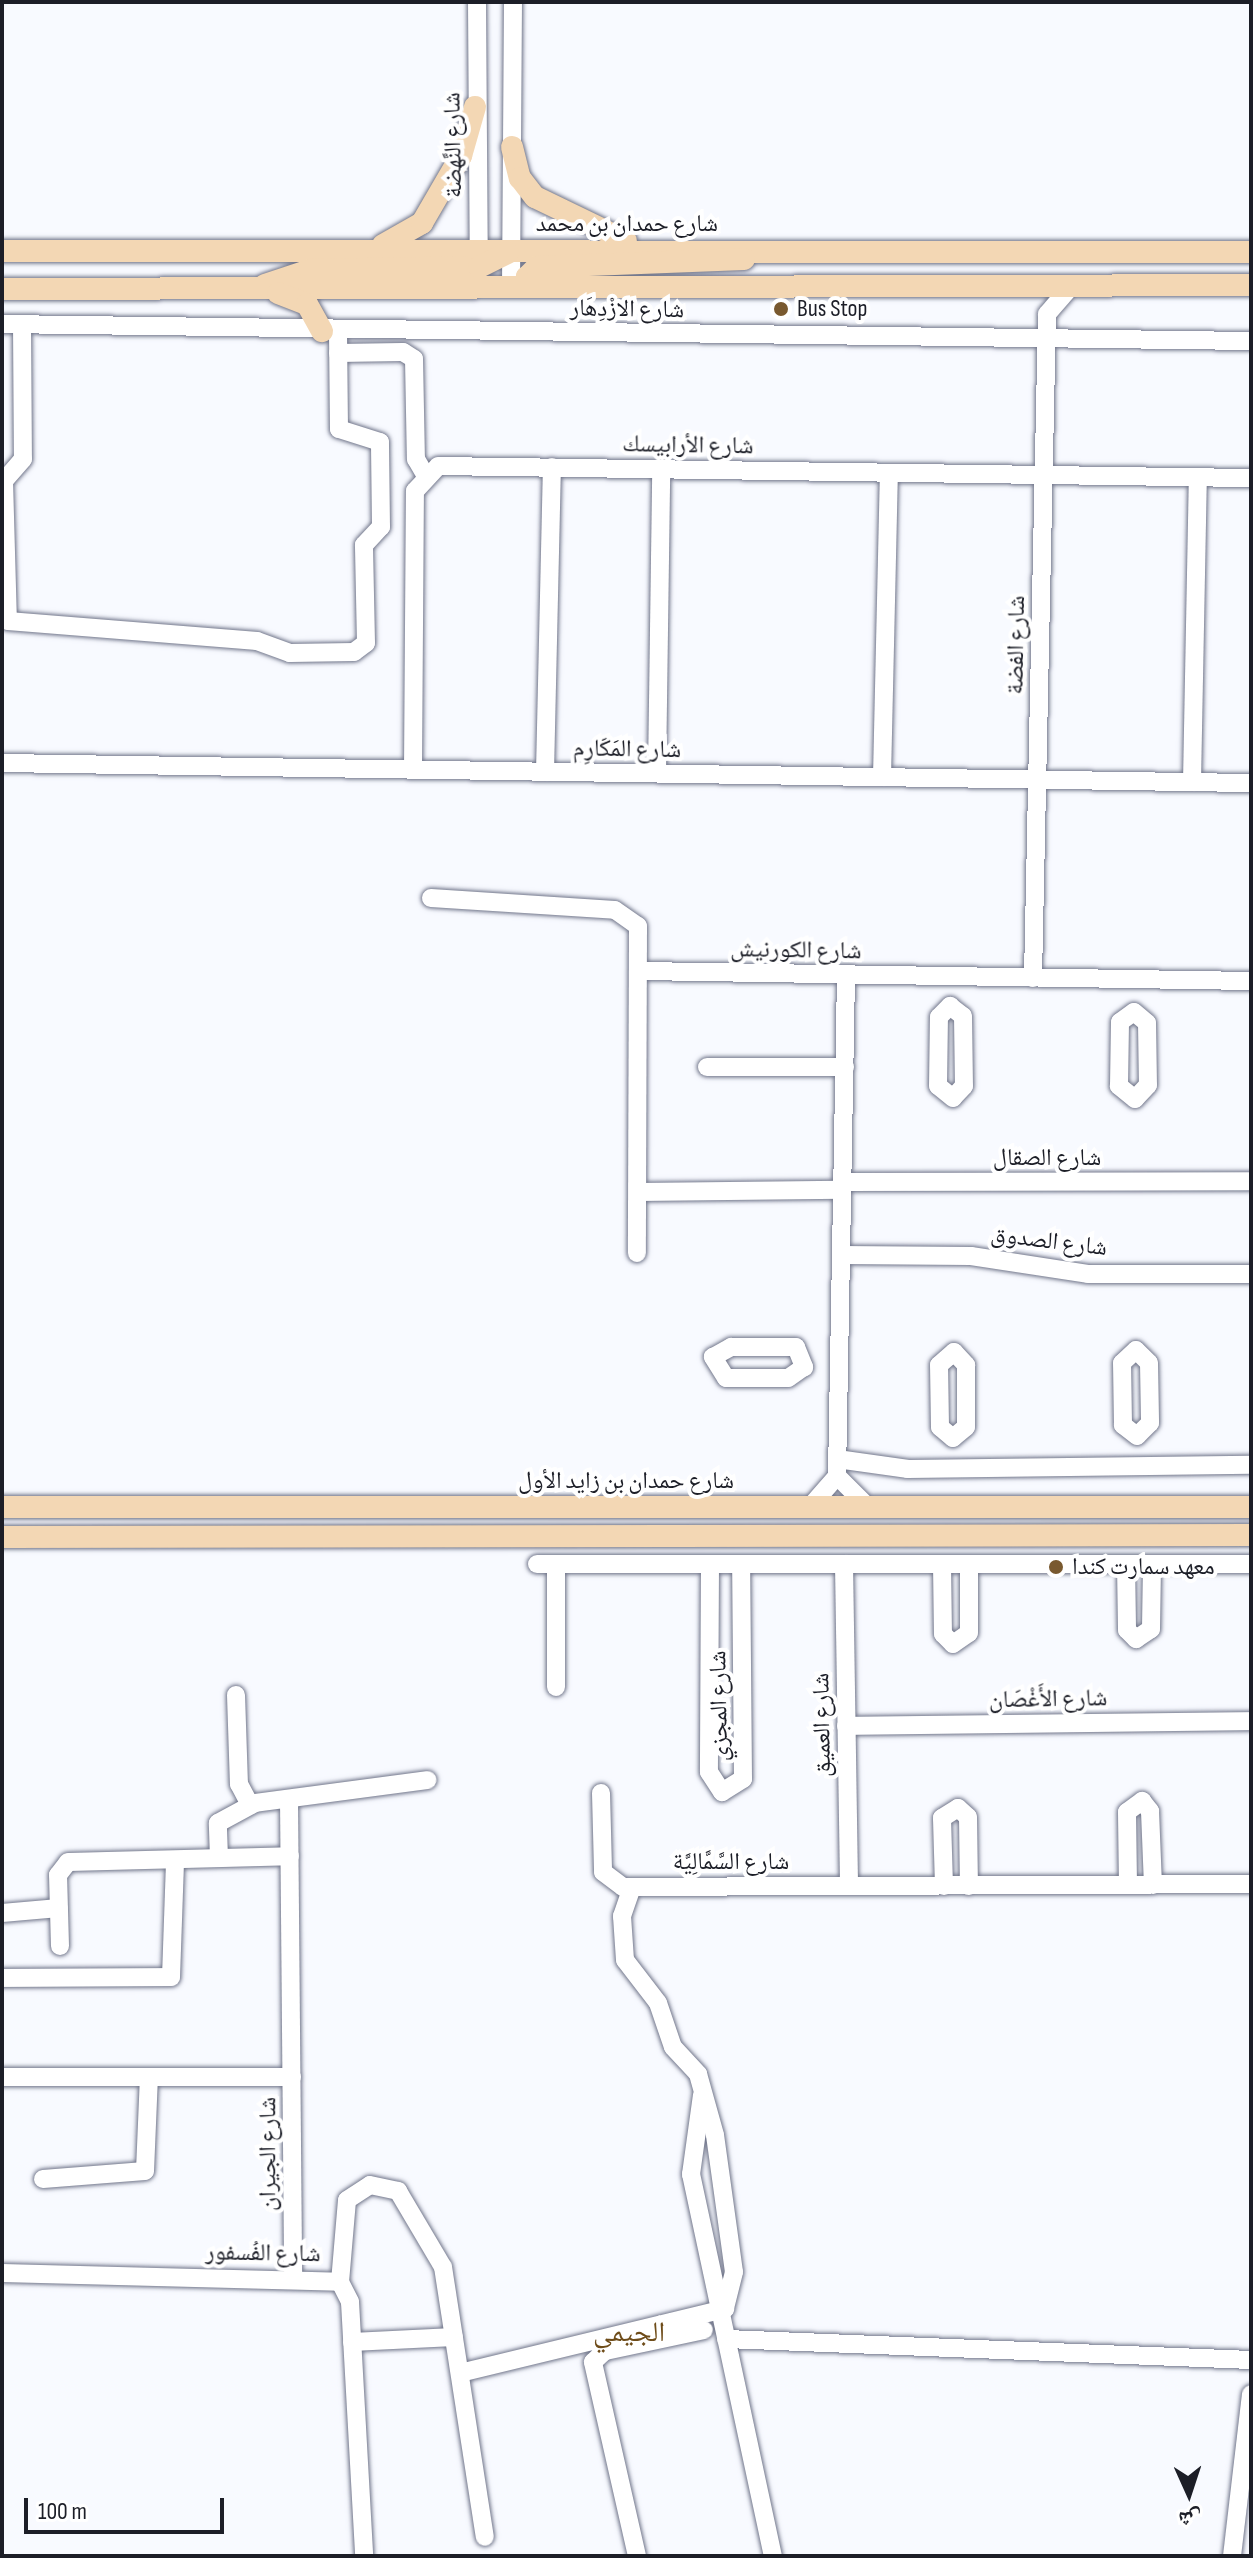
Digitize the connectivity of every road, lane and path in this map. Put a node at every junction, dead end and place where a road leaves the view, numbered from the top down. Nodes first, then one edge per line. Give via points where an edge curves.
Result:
1 (477, 2) edge
2 (513, 2) edge
3 (475, 107) junction
4 (512, 147) junction
5 (654, 249) junction
6 (512, 250) junction
7 (2, 251) edge
8 (336, 251) junction
9 (760, 251) junction
10 (1251, 252) edge
11 (479, 268) junction
12 (1072, 285) junction
13 (1251, 285) edge
14 (1021, 286) junction
15 (511, 287) junction
16 (535, 287) junction
17 (261, 288) junction
18 (2, 289) edge
19 (1047, 314) junction
20 (2, 324) edge
21 (22, 324) junction
22 (330, 331) junction
23 (1046, 338) junction
24 (1251, 341) edge
25 (338, 353) junction
26 (552, 467) junction
27 (661, 469) junction
28 (424, 473) junction
29 (889, 473) junction
30 (1044, 475) junction
31 (1198, 478) junction
32 (1251, 478) edge
33 (2, 763) edge
34 (413, 769) junction
35 (545, 772) junction
36 (657, 773) junction
37 (882, 777) junction
38 (1037, 780) junction
39 (1192, 782) junction
40 (1251, 783) edge
41 (431, 898) dead end
42 (641, 971) junction
43 (846, 975) junction
44 (950, 976) junction
45 (1033, 978) junction
46 (1134, 979) junction
47 (1251, 981) edge
48 (950, 1006) dead end
49 (1134, 1012) dead end
50 (707, 1067) dead end
51 (845, 1067) junction
52 (1251, 1181) edge
53 (842, 1186) junction
54 (638, 1192) junction
55 (637, 1253) dead end
56 (841, 1255) junction
57 (1251, 1274) edge
58 (805, 1362) dead end
59 (839, 1362) junction
60 (1137, 1436) dead end
61 (953, 1438) dead end
62 (1251, 1465) edge
63 (1138, 1467) junction
64 (837, 1468) junction
65 (953, 1468) junction
66 (2, 1507) edge
67 (810, 1507) junction
68 (868, 1507) junction
69 (1251, 1507) edge
70 (1251, 1535) edge
71 (754, 1536) junction
72 (804, 1536) junction
73 (2, 1537) edge
74 (710, 1564) junction
75 (741, 1564) junction
76 (780, 1564) junction
77 (844, 1564) junction
78 (942, 1564) junction
79 (969, 1564) junction
80 (1126, 1564) junction
81 (1152, 1564) junction
82 (1251, 1564) edge
83 (556, 1687) dead end
84 (236, 1695) dead end
85 (1251, 1721) edge
86 (846, 1726) junction
87 (427, 1780) dead end
88 (601, 1793) dead end
89 (289, 1799) junction
90 (250, 1805) junction
91 (290, 1856) junction
92 (219, 1858) junction
93 (175, 1860) junction
94 (1251, 1884) edge
95 (1128, 1885) junction
96 (1153, 1885) junction
97 (849, 1886) junction
98 (944, 1886) junction
99 (969, 1886) junction
100 (632, 1887) junction
101 (59, 1908) junction
102 (2, 1913) edge
103 (60, 1946) dead end
104 (2, 1978) edge
105 (2, 2077) edge
106 (149, 2077) junction
107 (292, 2077) junction
108 (702, 2095) junction
109 (43, 2179) dead end
110 (2, 2273) edge
111 (293, 2277) junction
112 (340, 2282) junction
113 (725, 2309) junction
114 (704, 2330) dead end
115 (454, 2337) junction
116 (726, 2339) junction
117 (352, 2342) junction
118 (1251, 2360) edge
119 (460, 2373) junction
120 (1251, 2394) edge
121 (485, 2537) dead end
122 (364, 2556) edge
123 (637, 2556) edge
124 (773, 2556) edge
125 (1232, 2556) edge

1 - 3 street, شارع النَّهضة
2 - 4 street
3 - 8 main road via 461,156 422,223 396,242
3 - 11 street, شارع النَّهضة
4 - 5 main road via 520,178 535,197 598,233
4 - 6 street
5 - 6 main road, شارع حمدان بن محمد
5 - 9 main road, شارع حمدان بن محمد
6 - 11 main road, شارع حمدان بن محمد
6 - 15 street
7 - 8 main road, شارع حمدان بن محمد
8 - 11 main road, شارع حمدان بن محمد
9 - 10 main road, شارع حمدان بن محمد
9 - 16 main road via 715,266 537,267 527,277
11 - 15 main road, شارع حمدان بن محمد
11 - 17 main road, شارع حمدان بن محمد
12 - 13 main road, شارع حمدان بن محمد
12 - 14 main road, شارع حمدان بن محمد
12 - 19 street
14 - 16 main road, شارع حمدان بن محمد
14 - 19 street
15 - 16 main road, شارع حمدان بن محمد
17 - 18 main road, شارع حمدان بن محمد
17 - 22 main road via 307,304
19 - 23 street, شارع الفضة
20 - 21 street, شارع الازْدِهَار
21 - 22 street, شارع الازْدِهَار
21 - 25 street via 23,459 4,481 8,621 257,641 290,653 354,652 366,643 364,545 381,527 380,442 340,431
22 - 23 street, شارع الازْدِهَار
22 - 25 street
23 - 24 street, شارع الازْدِهَار
23 - 30 street, شارع الفضة
25 - 28 street via 403,352 414,359 416,459
26 - 27 street, شارع الأرابيسك
26 - 28 street, شارع الأرابيسك via 447,466
26 - 35 street
27 - 29 street, شارع الأرابيسك
27 - 36 street
28 - 34 street via 415,491
29 - 30 street, شارع الأرابيسك
29 - 37 street
30 - 31 street, شارع الأرابيسك
30 - 38 street, شارع الفضة
31 - 32 street, شارع الأرابيسك
31 - 39 street
33 - 34 street, شارع المَكَارِم
34 - 35 street, شارع المَكَارِم
35 - 36 street, شارع المَكَارِم
36 - 37 street, شارع المَكَارِم
37 - 38 street, شارع المَكَارِم
38 - 39 street, شارع المَكَارِم
38 - 45 street, شارع الفضة
39 - 40 street, شارع المَكَارِم
41 - 42 street via 623,912 641,933
42 - 43 street, شارع الكورنيش
42 - 54 street
43 - 44 street, شارع الكورنيش
43 - 51 street
44 - 45 street, شارع الكورنيش
44 - 48 street
45 - 46 street, شارع الكورنيش
46 - 47 street, شارع الكورنيش
46 - 49 street
50 - 51 street
51 - 53 street
52 - 53 street, شارع الصقال
53 - 54 street, شارع الصقال
53 - 56 street
54 - 55 street
56 - 57 street, شارع الصدوق via 971,1256 1088,1274
56 - 59 street
58 - 59 street
59 - 64 street
60 - 63 street
61 - 65 street
62 - 63 street
63 - 65 street
64 - 65 street
64 - 67 street
64 - 68 street
66 - 67 main road, شارع حمدان بن زايد الأول
67 - 68 main road, شارع حمدان بن زايد الأول
68 - 69 main road, شارع حمدان بن زايد الأول
70 - 72 main road
71 - 72 main road
71 - 73 main road
71 - 76 street
72 - 76 street
74 - 75 street
74 - 75 street, شارع المجزي via 709,1772 722,1792 743,1779
74 - 83 street via 546,1564
75 - 76 street
76 - 77 street
77 - 78 street
77 - 86 street, شارع العميق
78 - 79 street
78 - 79 street via 943,1634 953,1644 969,1633
79 - 80 street
80 - 81 street
80 - 81 street via 1127,1630 1136,1639 1151,1629
81 - 82 street
84 - 90 street via 239,1784
85 - 86 street, شارع الأَغْصَان
86 - 97 street, شارع العميق
87 - 89 street
88 - 100 street via 603,1872
89 - 90 street
89 - 91 street
90 - 92 street via 218,1823
91 - 92 street
91 - 107 street
92 - 93 street
93 - 101 street via 68,1862 58,1872
93 - 104 street via 171,1977
94 - 96 street, شارع السَّمَّالِيَّة
95 - 96 street, شارع السَّمَّالِيَّة
95 - 96 street via 1127,1812 1142,1801 1150,1811
95 - 99 street, شارع السَّمَّالِيَّة
97 - 98 street, شارع السَّمَّالِيَّة
97 - 100 street, شارع السَّمَّالِيَّة
98 - 99 street, شارع السَّمَّالِيَّة
98 - 99 street via 942,1818 958,1808 968,1817
100 - 108 street via 622,1916 625,1960 658,2003 669,2040 698,2074
101 - 102 street
101 - 103 street
105 - 106 street, شارع الجيران
106 - 107 street, شارع الجيران
106 - 109 street via 145,2171
107 - 111 street, شارع الجيران
108 - 113 street via 719,2155 734,2272
108 - 113 street via 691,2174 703,2251
110 - 111 street, شارع الفُسفور
111 - 112 street, شارع الفُسفور
112 - 115 street via 347,2200 361,2188 389,2187 435,2245
112 - 117 street, شارع الفُسفور via 348,2294
113 - 116 street
113 - 119 street
114 - 123 street via 605,2351 593,2362
115 - 117 street
115 - 119 street
116 - 118 street
116 - 124 street
117 - 122 street, شارع الفُسفور
119 - 121 street
120 - 125 street

